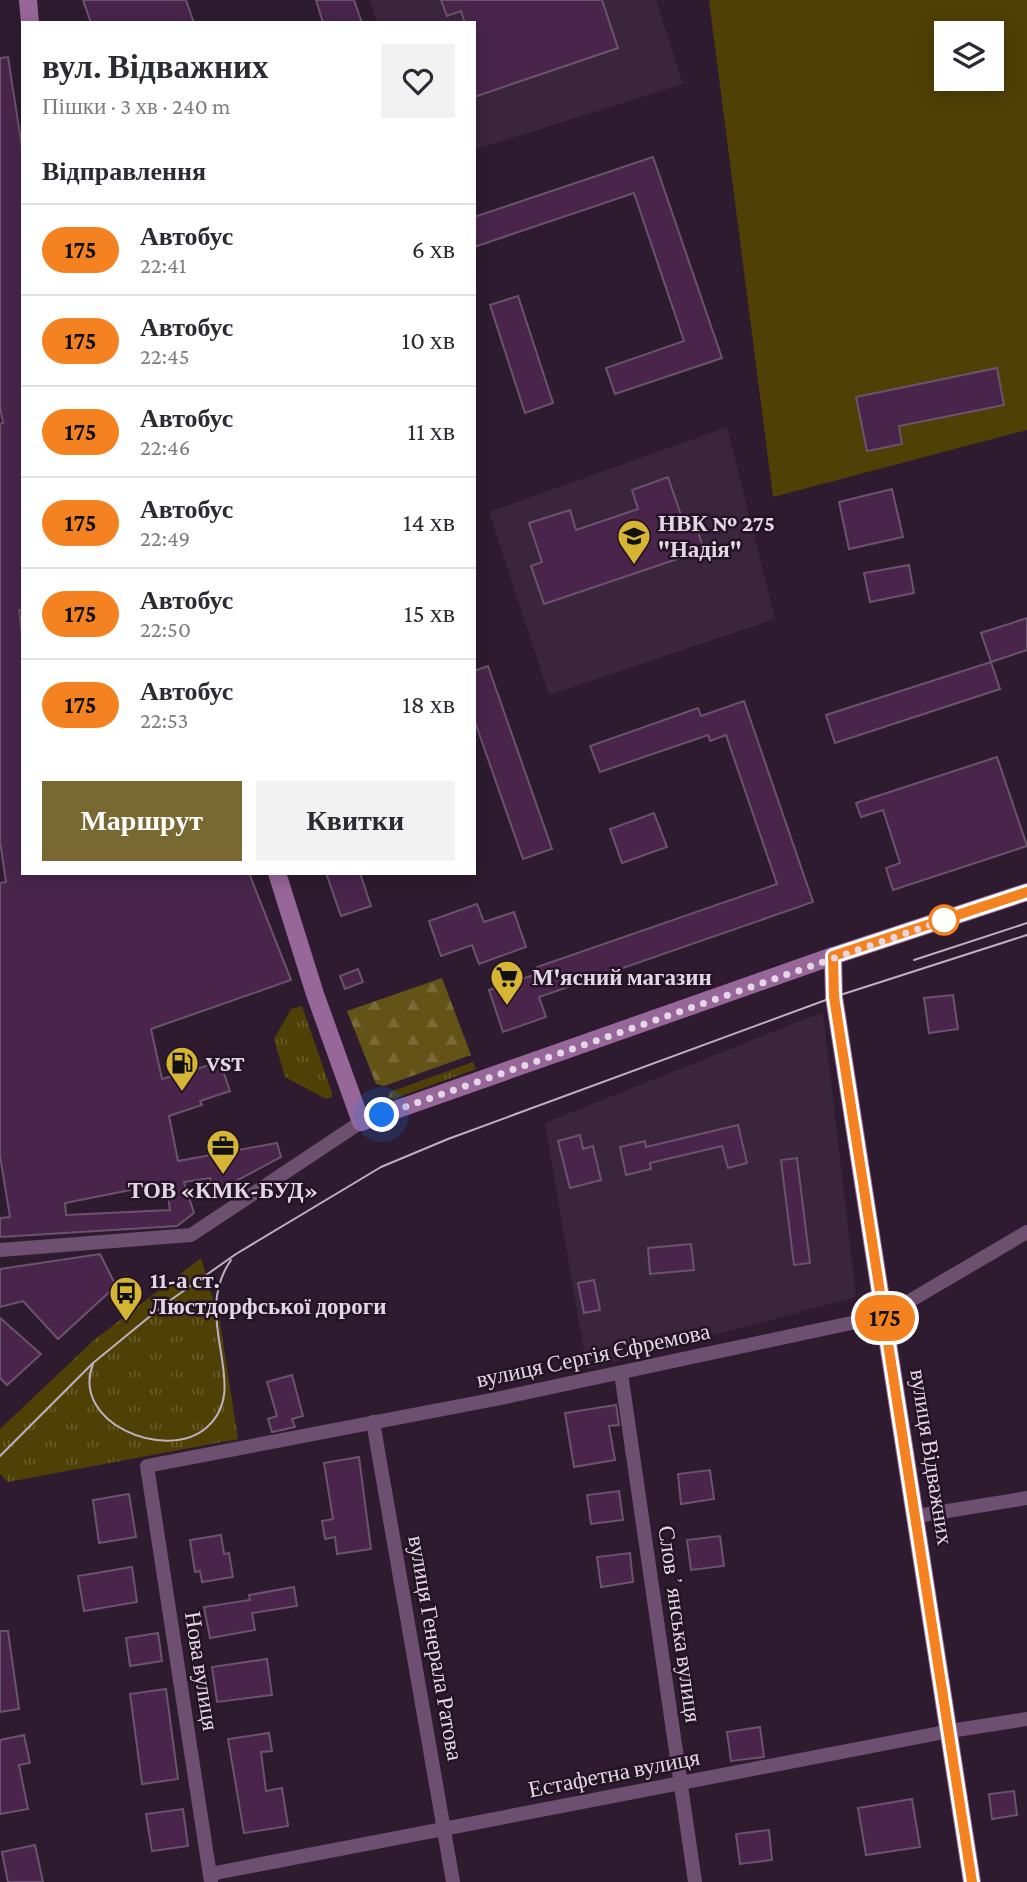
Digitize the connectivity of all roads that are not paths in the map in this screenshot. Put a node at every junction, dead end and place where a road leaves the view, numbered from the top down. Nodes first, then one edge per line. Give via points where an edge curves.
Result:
1 (28, 0) edge
2 (30, 21) edge
3 (278, 875) edge
4 (1027, 892) edge
5 (833, 956) junction
6 (361, 1122) junction
7 (1027, 1232) edge
8 (0, 1250) edge
9 (884, 1316) junction
10 (621, 1373) junction
11 (373, 1422) junction
12 (147, 1466) joint
13 (1027, 1498) edge
14 (917, 1516) junction
15 (1027, 1719) edge
16 (950, 1731) junction
17 (680, 1783) junction
18 (444, 1830) junction
19 (210, 1878) edge
20 (453, 1882) edge
21 (695, 1882) edge
22 (972, 1882) edge

1 - 2 street
3 - 6 street
4 - 5 street
5 - 6 street
5 - 9 street, вулиця Відважних via 834,997
6 - 8 street via 191,1235
7 - 9 street, вулиця Сергія Єфремова
9 - 10 street, вулиця Сергія Єфремова
9 - 14 street, вулиця Відважних
10 - 11 street, вулиця Сергія Єфремова
10 - 17 street, Словʼянська вулиця
11 - 12 street, вулиця Сергія Єфремова
11 - 18 street, вулиця Генерала Ратова
12 - 19 street, Нова вулиця
13 - 14 street
14 - 16 street, вулиця Відважних
15 - 16 street, Естафетна вулиця
16 - 17 street, Естафетна вулиця
16 - 22 street, вулиця Відважних
17 - 18 street, Естафетна вулиця
17 - 21 street, Словʼянська вулиця
18 - 19 street, Естафетна вулиця
18 - 20 street, вулиця Генерала Ратова

